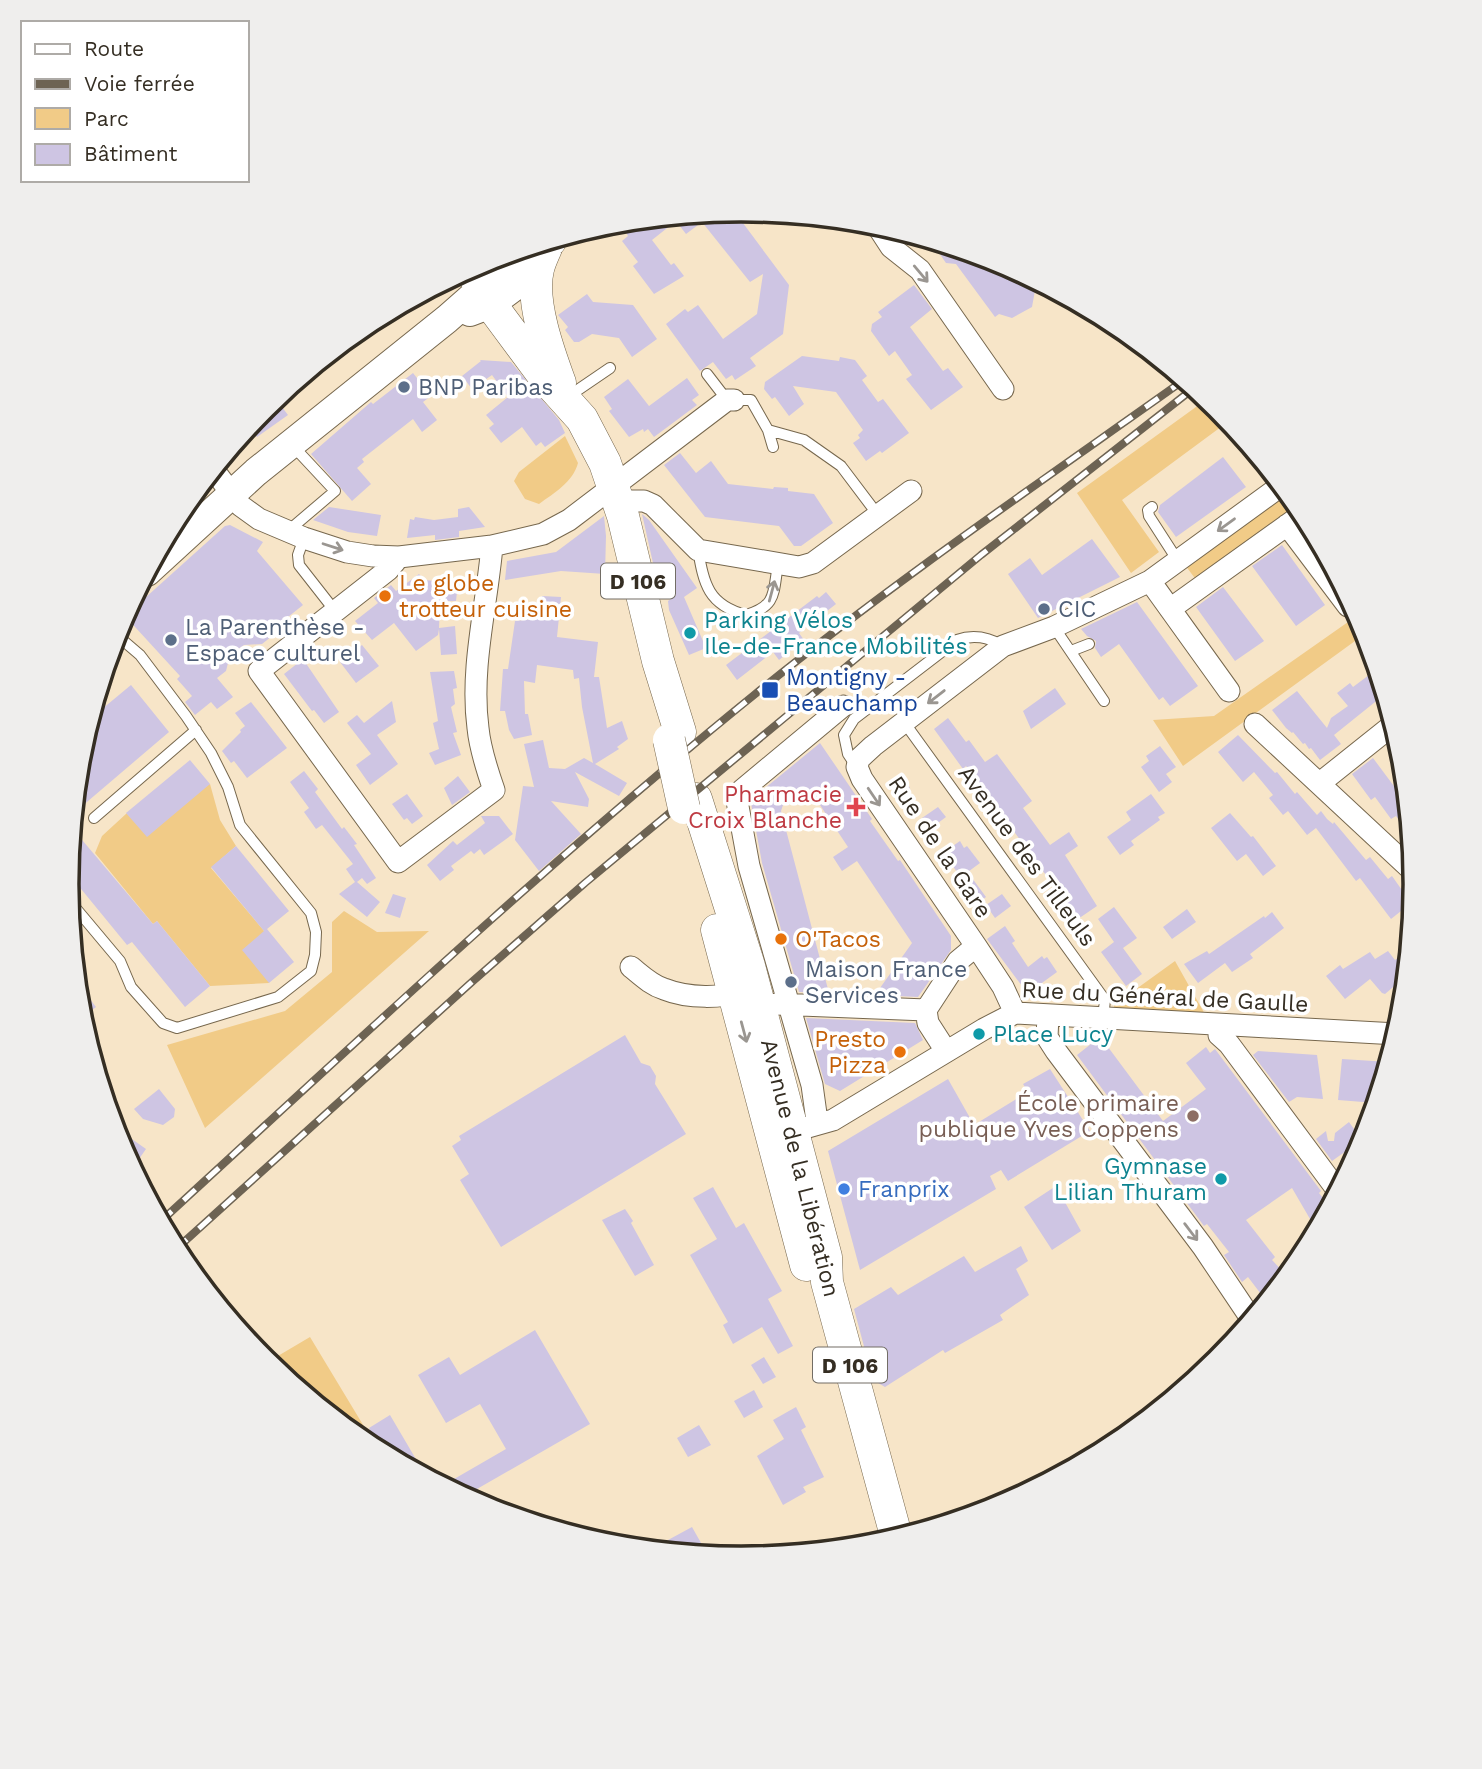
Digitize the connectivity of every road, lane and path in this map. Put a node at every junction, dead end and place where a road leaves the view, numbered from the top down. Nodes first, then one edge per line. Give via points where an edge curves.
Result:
1 (886, 239) edge
2 (506, 270) edge
3 (554, 366) junction
4 (610, 368) dead end
5 (706, 374) dead end
6 (1003, 389) dead end
7 (566, 398) junction
8 (731, 400) junction
9 (768, 430) junction
10 (290, 443) junction
11 (773, 447) dead end
12 (219, 477) edge
13 (911, 491) dead end
14 (1273, 491) edge
15 (231, 493) junction
16 (616, 494) junction
17 (1152, 507) dead end
18 (878, 515) junction
19 (1294, 520) edge
20 (296, 535) junction
21 (1308, 541) edge
22 (492, 546) junction
23 (698, 550) junction
24 (167, 553) edge
25 (399, 556) junction
26 (1178, 561) junction
27 (778, 565) junction
28 (1324, 571) edge
29 (1150, 581) junction
30 (1170, 609) junction
31 (335, 611) junction
32 (1054, 627) junction
33 (125, 642) edge
34 (1088, 644) dead end
35 (1003, 646) junction
36 (1071, 651) junction
37 (1229, 691) dead end
38 (1104, 701) dead end
39 (844, 706) dead end
40 (904, 722) junction
41 (1255, 724) dead end
42 (196, 730) junction
43 (1385, 731) edge
44 (857, 767) junction
45 (1320, 783) junction
46 (94, 818) dead end
47 (1402, 861) edge
48 (80, 913) edge
49 (976, 946) junction
50 (631, 967) dead end
51 (760, 998) junction
52 (926, 1010) junction
53 (1016, 1013) junction
54 (1048, 1016) junction
55 (1103, 1018) junction
56 (1219, 1026) junction
57 (1386, 1034) edge
58 (946, 1051) junction
59 (794, 1127) junction
60 (1332, 1183) edge
61 (1247, 1312) edge
62 (894, 1528) edge
63 (884, 1531) edge

1 -> 6 street via 920,270
2 - 3 street, D 106
2 - 3 main road via 537,282
2 - 7 main road, D 106 via 546,379
2 - 10 street
3 - 7 main road, D 106
4 - 7 lane
5 - 8 lane
7 - 16 main road, D 106 via 582,418
8 - 9 lane via 751,400
8 - 16 street
9 - 11 lane
9 - 18 lane via 804,440 841,466
10 - 15 street
10 - 20 lane via 335,491
12 - 15 street
13 - 18 street
14 -> 26 street, Rue de la Gare
15 - 20 street via 258,519
15 - 24 street
16 - 22 street via 543,534
16 - 23 street via 653,505
16 - 51 main road, Avenue de la Libération / D 106 via 690,804
17 - 26 lane via 1149,516
18 - 27 street via 807,566
19 - 30 street
20 -> 25 street via 347,552
20 - 31 lane via 299,565
21 - 28 street
22 - 25 street
22 - 31 street via 476,704 494,790 398,862 259,671
23 - 27 street
23 -> 27 lane via 708,592 725,607 746,615 767,606
25 - 31 street
26 - 29 street, Rue de la Gare
29 - 30 street
29 - 32 street, Rue de la Gare
30 - 37 street
32 - 35 street, Rue de la Gare
32 - 36 lane
33 - 42 lane via 140,655
34 - 36 lane
35 -> 40 street, Rue de la Gare
35 - 44 lane via 982,637 957,640 853,719 844,735
36 - 38 lane
39 - 51 street via 742,790 737,801 749,866
40 - 44 street, Rue de la Gare via 864,754
40 - 55 lane, Avenue des Tilleuls via 1105,1000
41 - 45 street
42 - 46 lane
42 - 48 lane via 228,787 240,825 311,913 316,932 310,971 278,997 177,1028 163,1023 131,987 120,961
43 - 45 street
44 -> 49 street, Rue de la Gare via 891,829
45 - 47 street
49 - 52 street via 958,961
49 - 53 street, Rue de la Gare
50 - 51 street via 663,989
51 - 52 street
51 - 59 main road, Avenue de la Libération / D 106
52 - 58 street via 928,1023
53 - 54 street, Rue du Général de Gaulle
53 - 58 street, Rue du Général de Gaulle
54 - 55 street, Rue du Général de Gaulle
54 -> 61 street via 1047,1037 1056,1051
55 - 56 street, Rue du Général de Gaulle
56 - 57 street, Rue du Général de Gaulle
56 - 60 street via 1219,1035
58 - 59 street, Rue du Général de Gaulle via 832,1120
59 - 62 main road, Avenue de la Libération / D 106 via 826,1257 827,1282
59 - 63 main road, Avenue de la Libération / D 106 via 808,1272 832,1332

